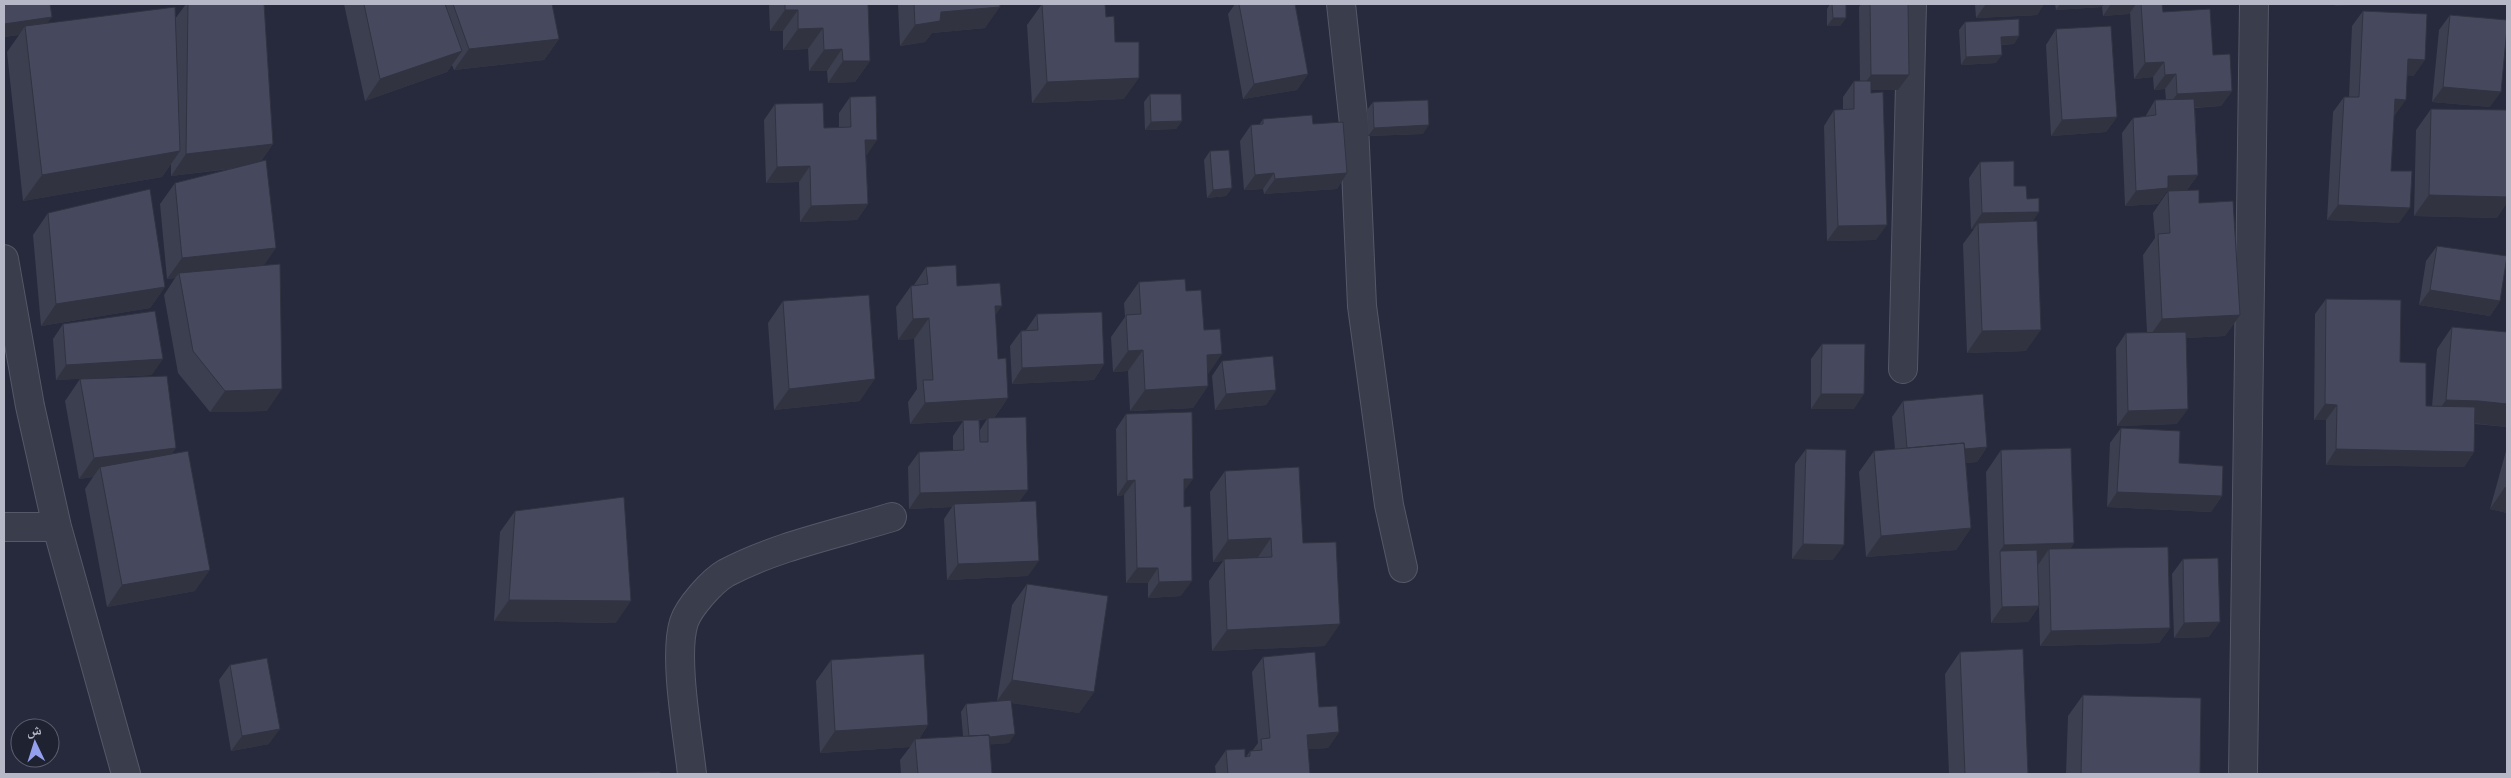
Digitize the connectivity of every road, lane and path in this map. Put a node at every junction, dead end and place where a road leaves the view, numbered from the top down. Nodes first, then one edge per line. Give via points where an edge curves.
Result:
1 (1341, 4) edge
2 (1912, 4) edge
3 (2254, 4) edge
4 (4, 259) edge
5 (1903, 369) dead end
6 (892, 517) dead end
7 (4, 526) edge
8 (57, 527) junction
9 (1403, 568) dead end
10 (126, 774) edge
11 (692, 774) edge
12 (2243, 774) edge

1 - 9 street via 1354,124 1362,306 1389,505
2 - 5 street
3 - 12 street
4 - 8 street via 30,406
6 - 11 street via 772,553 724,574 697,600 684,622 680,663
7 - 8 street
8 - 10 street

